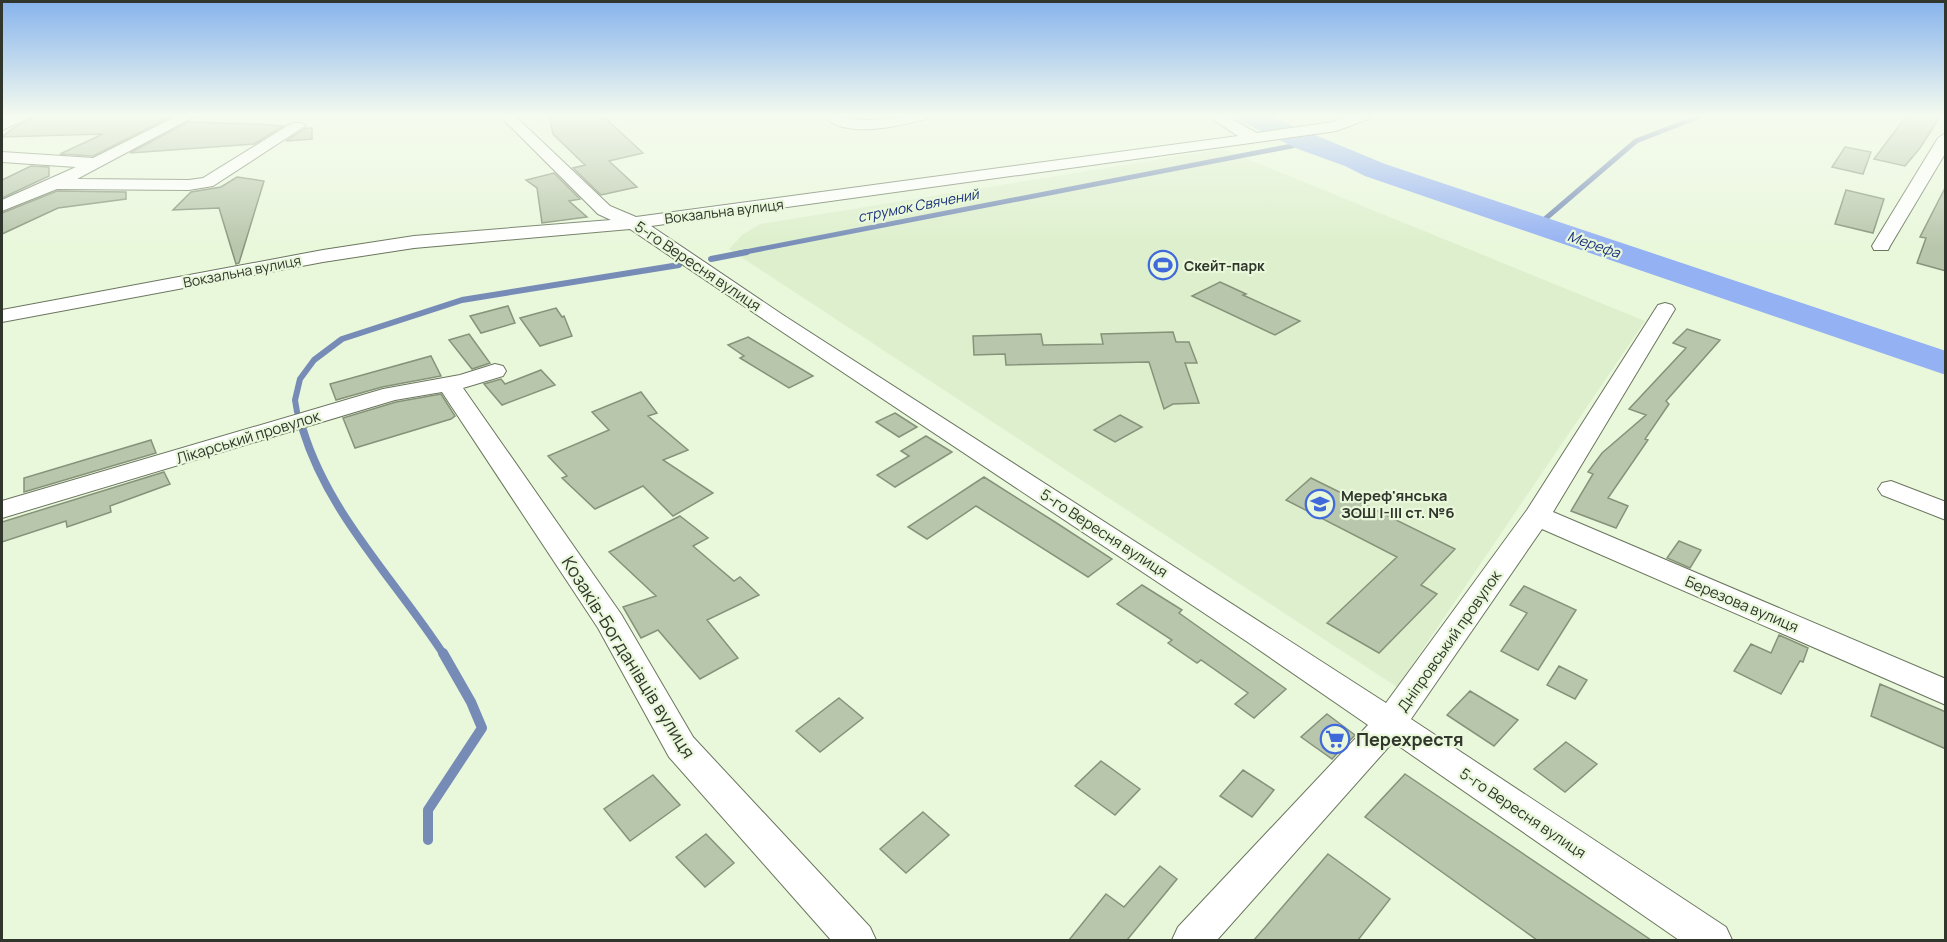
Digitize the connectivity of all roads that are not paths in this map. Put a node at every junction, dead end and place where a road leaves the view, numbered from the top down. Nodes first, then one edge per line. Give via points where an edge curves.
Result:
1 (32, 159) edge
2 (102, 159) edge
3 (244, 159) edge
4 (551, 159) edge
5 (1101, 159) edge
6 (1934, 159) edge
7 (94, 163) junction
8 (1925, 174) junction
9 (1946, 179) edge
10 (55, 184) junction
11 (2, 206) edge
12 (634, 223) junction
13 (1881, 246) dead end
14 (1665, 309) dead end
15 (2, 316) edge
16 (495, 371) dead end
17 (447, 384) junction
18 (1891, 489) dead end
19 (2, 510) edge
20 (1946, 512) edge
21 (1537, 516) junction
22 (1946, 693) edge
23 (1390, 723) junction
24 (856, 940) edge
25 (1192, 940) edge
26 (1712, 940) edge

1 - 7 street
2 - 7 street
3 - 10 street via 207,182 189,185
4 - 12 street, 5-го Вересня вулиця via 604,210
5 - 12 street, Вокзальна вулиця
6 - 8 street
7 - 10 street
8 - 9 street
8 - 13 street
10 - 11 street
12 - 15 street, Вокзальна вулиця via 414,242
12 - 23 street, 5-го Вересня вулиця
14 - 21 street, Дніпровський провулок
16 - 17 street, Лікарський провулок
17 - 19 street, Лікарський провулок via 391,394
17 - 24 street, Козаків-Богданівців вулиця via 610,622 681,747
18 - 20 street
21 - 22 street, Березова вулиця
21 - 23 street, Дніпровський провулок
23 - 25 street, Дніпровський провулок
23 - 26 street, 5-го Вересня вулиця

